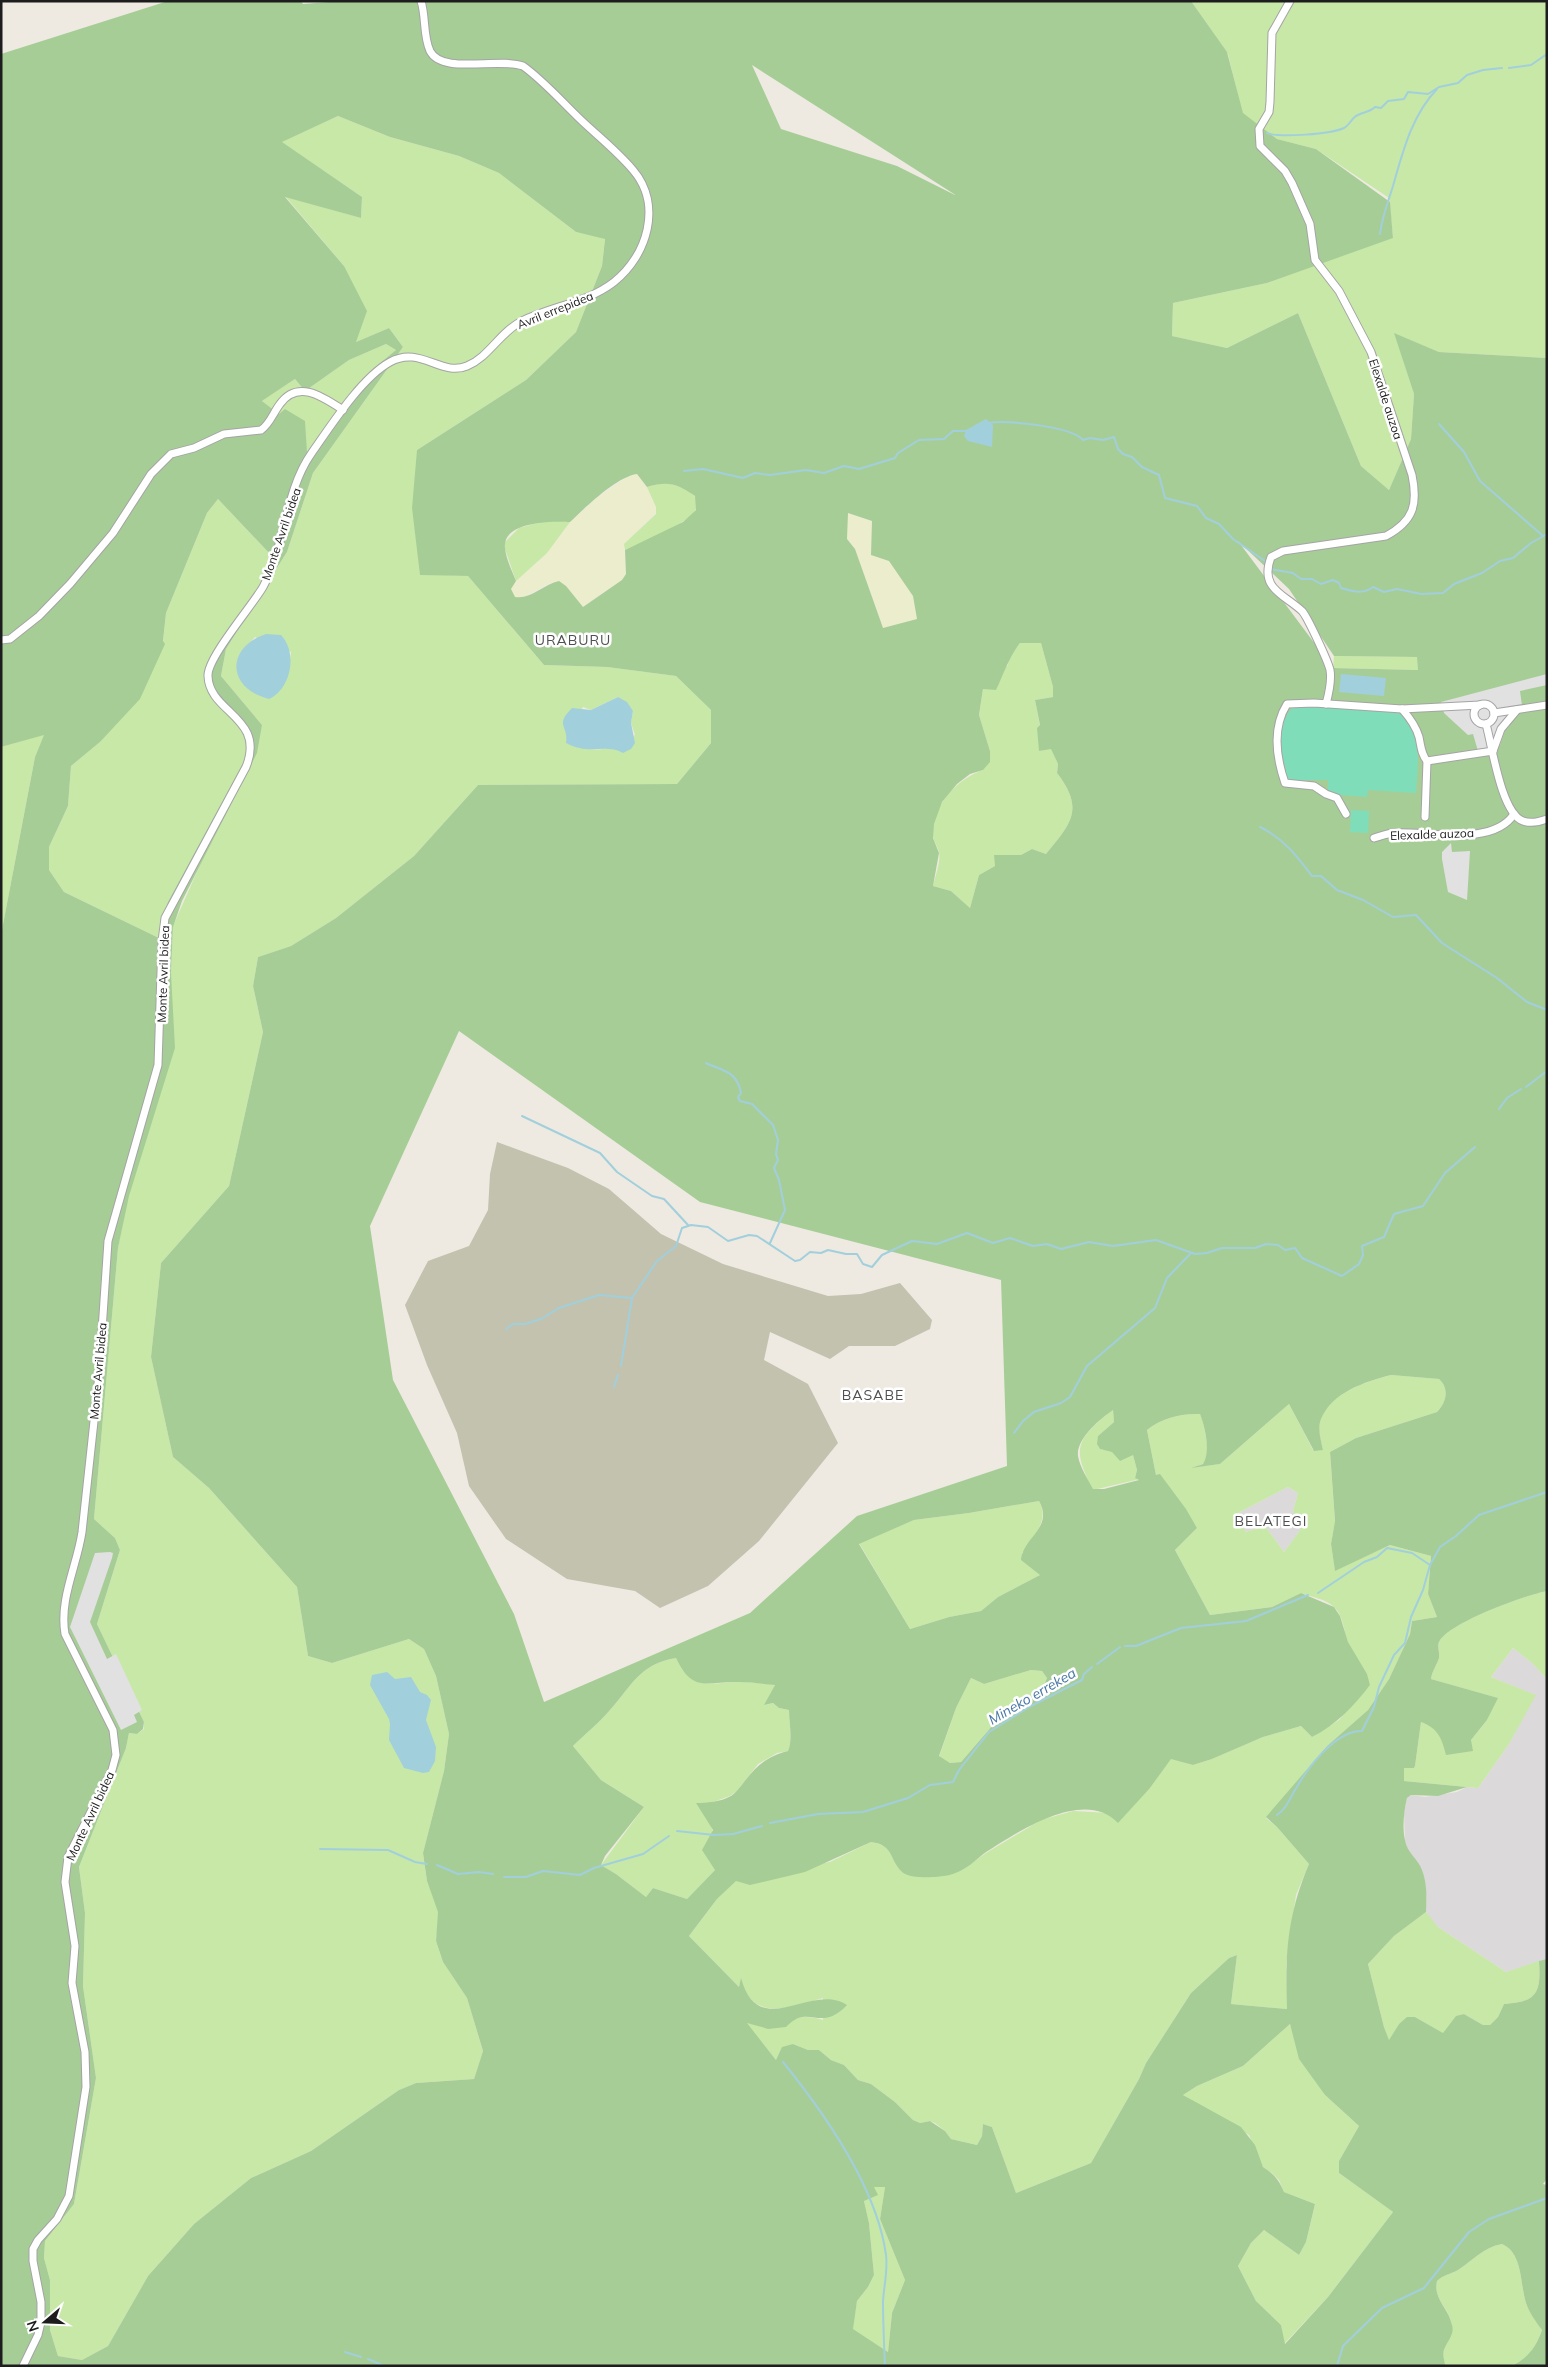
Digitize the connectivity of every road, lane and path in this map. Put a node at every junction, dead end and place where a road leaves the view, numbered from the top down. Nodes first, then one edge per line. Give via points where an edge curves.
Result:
1 (421, 1) edge
2 (1290, 1) edge
3 (343, 410) junction
4 (1, 640) edge
5 (1326, 704) junction
6 (1480, 705) junction
7 (1547, 705) edge
8 (1402, 709) junction
9 (1517, 710) junction
10 (1491, 719) junction
11 (1501, 729) junction
12 (1493, 751) junction
13 (1427, 761) junction
14 (1346, 814) dead end
15 (1514, 814) junction
16 (1424, 816) dead end
17 (1547, 820) edge
18 (1374, 838) dead end
19 (23, 2366) edge

1 - 3 street, Avril errepidea via 428,46 438,61 448,64 508,62 522,66 634,170 649,204 647,232 634,260 602,291 515,325 466,367 450,368 414,356 394,360 372,377
2 - 5 street, Elexalde auzoa via 1272,33 1269,112 1259,129 1260,146 1285,171 1292,183 1310,224 1315,260 1339,291 1371,352 1416,497 1410,514 1386,536 1283,551 1271,558 1268,565 1277,594 1303,611 1327,663 1331,678
3 - 4 street via 314,392 299,392 282,401 261,430 224,434 194,448 170,454 151,474 113,533 70,584 39,616 10,639
3 - 19 street, Monte Avril bidea via 309,456 297,484 269,576 208,671 208,681 215,695 249,736 250,755 165,918 158,1065 108,1241 99,1375 80,1550 62,1619 65,1634 113,1730 116,1755 112,1770 68,1857 66,1894 75,1946 72,1983 85,2052 86,2087 69,2196 57,2219 33,2249 41,2322
5 - 8 street
5 - 14 street via 1287,704 1277,733 1281,773 1286,785 1314,786 1337,798
6 - 8 street
6 - 10 street via 1489,705
6 - 10 street via 1476,709 1476,718 1480,723
7 - 9 street
8 - 13 street via 1411,719
9 - 10 street
9 - 11 street
10 - 11 street
10 - 12 street
11 - 12 street
12 - 13 street
12 - 15 street via 1500,780
13 - 16 street
15 - 17 street via 1530,823
15 - 18 street, Elexalde auzoa via 1505,825 1490,831 1444,836 1391,833

